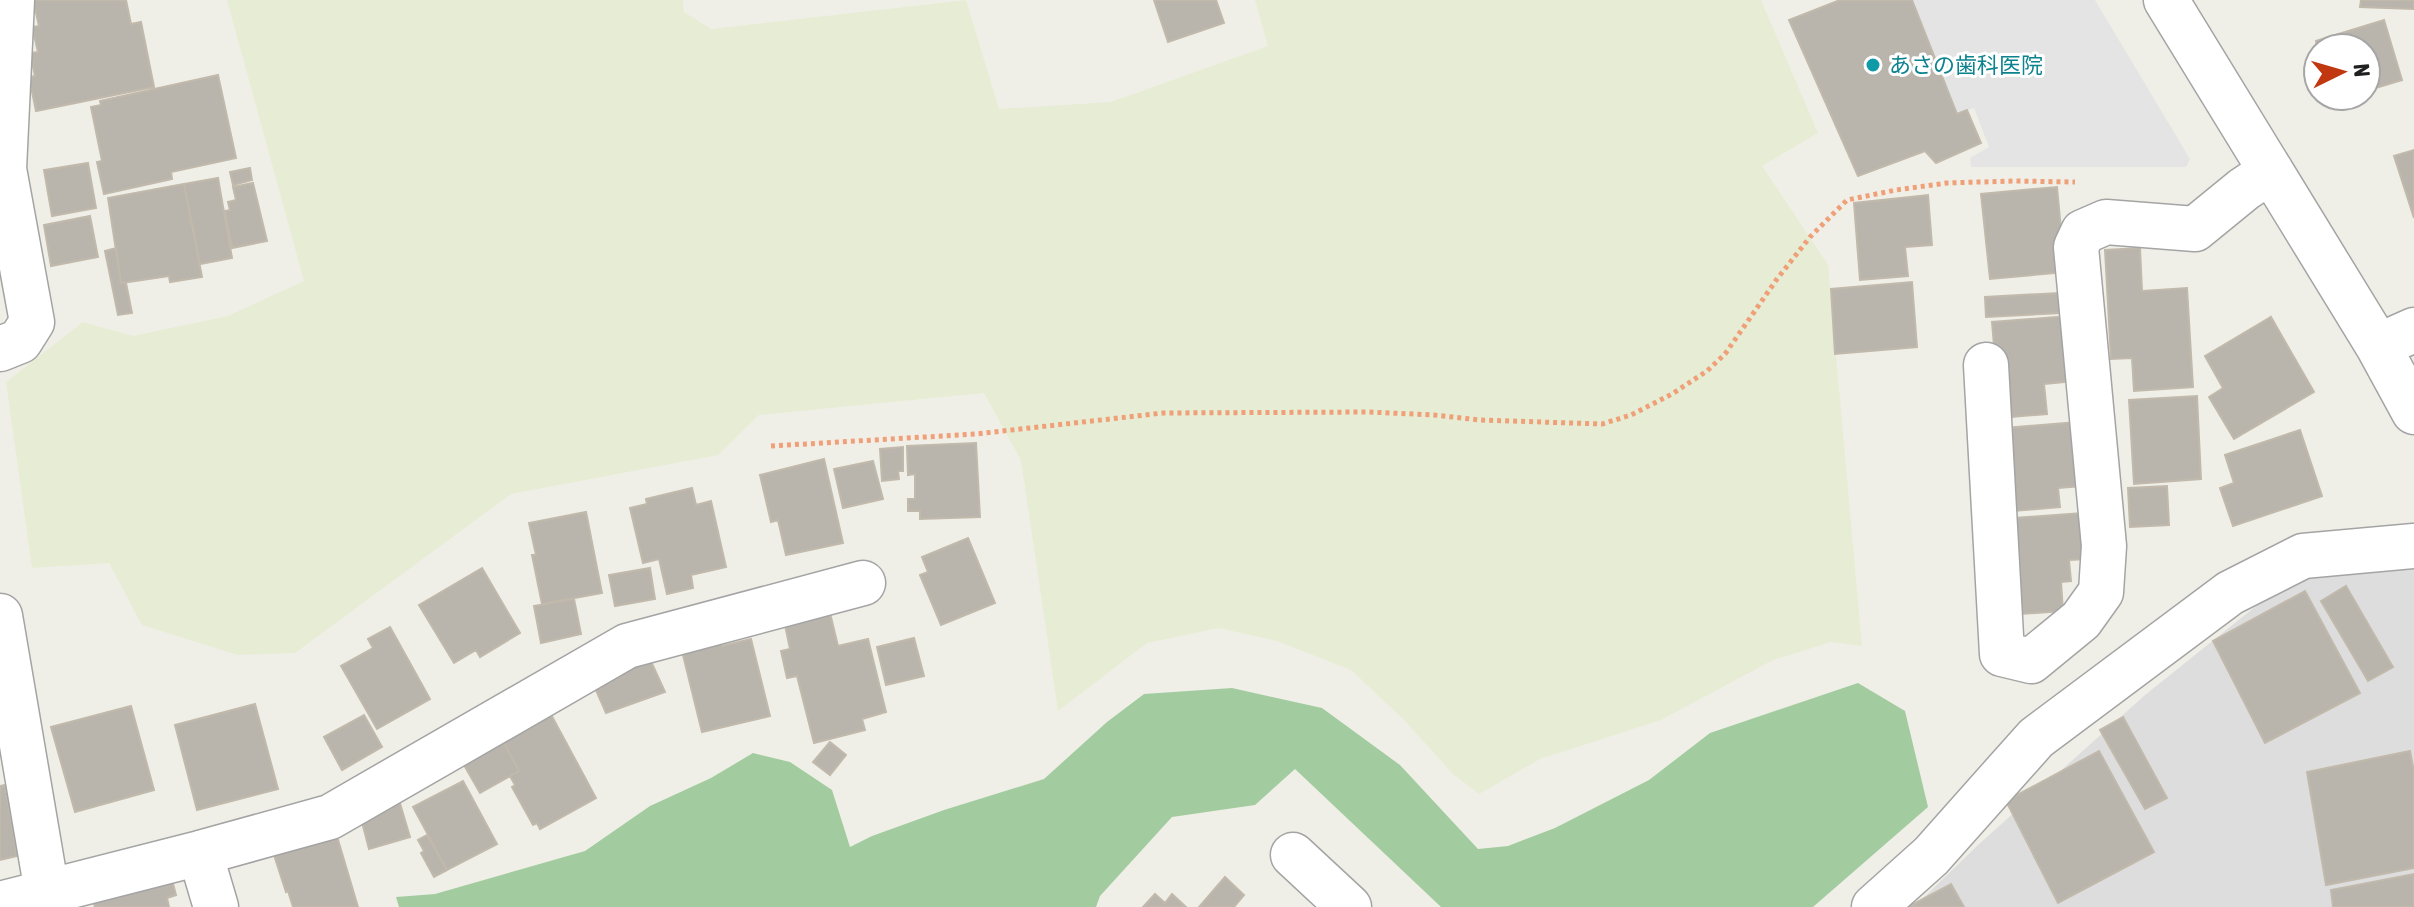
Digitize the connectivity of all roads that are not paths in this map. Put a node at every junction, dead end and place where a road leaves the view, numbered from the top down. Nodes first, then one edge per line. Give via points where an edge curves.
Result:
1 (12, 0) edge
2 (2166, 0) edge
3 (2271, 171) junction
4 (2396, 338) edge
5 (0, 349) edge
6 (1986, 365) dead end
7 (2414, 412) edge
8 (2414, 546) edge
9 (863, 583) dead end
10 (0, 616) edge
11 (200, 853) junction
12 (1293, 855) dead end
13 (47, 892) junction
14 (0, 904) edge
15 (216, 907) edge
16 (1349, 907) edge
17 (1874, 907) edge

1 - 5 street via 4,169 32,322 20,341
2 - 3 street
3 - 4 street
3 - 6 street via 2195,229 2106,222 2083,232 2076,247 2104,546 2101,592 2081,620 2031,661 2002,654
4 - 7 street
8 - 17 street via 2303,556 2230,593 2036,738 1931,856
9 - 11 street via 627,646 330,817
10 - 13 street
11 - 13 street
11 - 15 street
12 - 16 street
13 - 14 street

